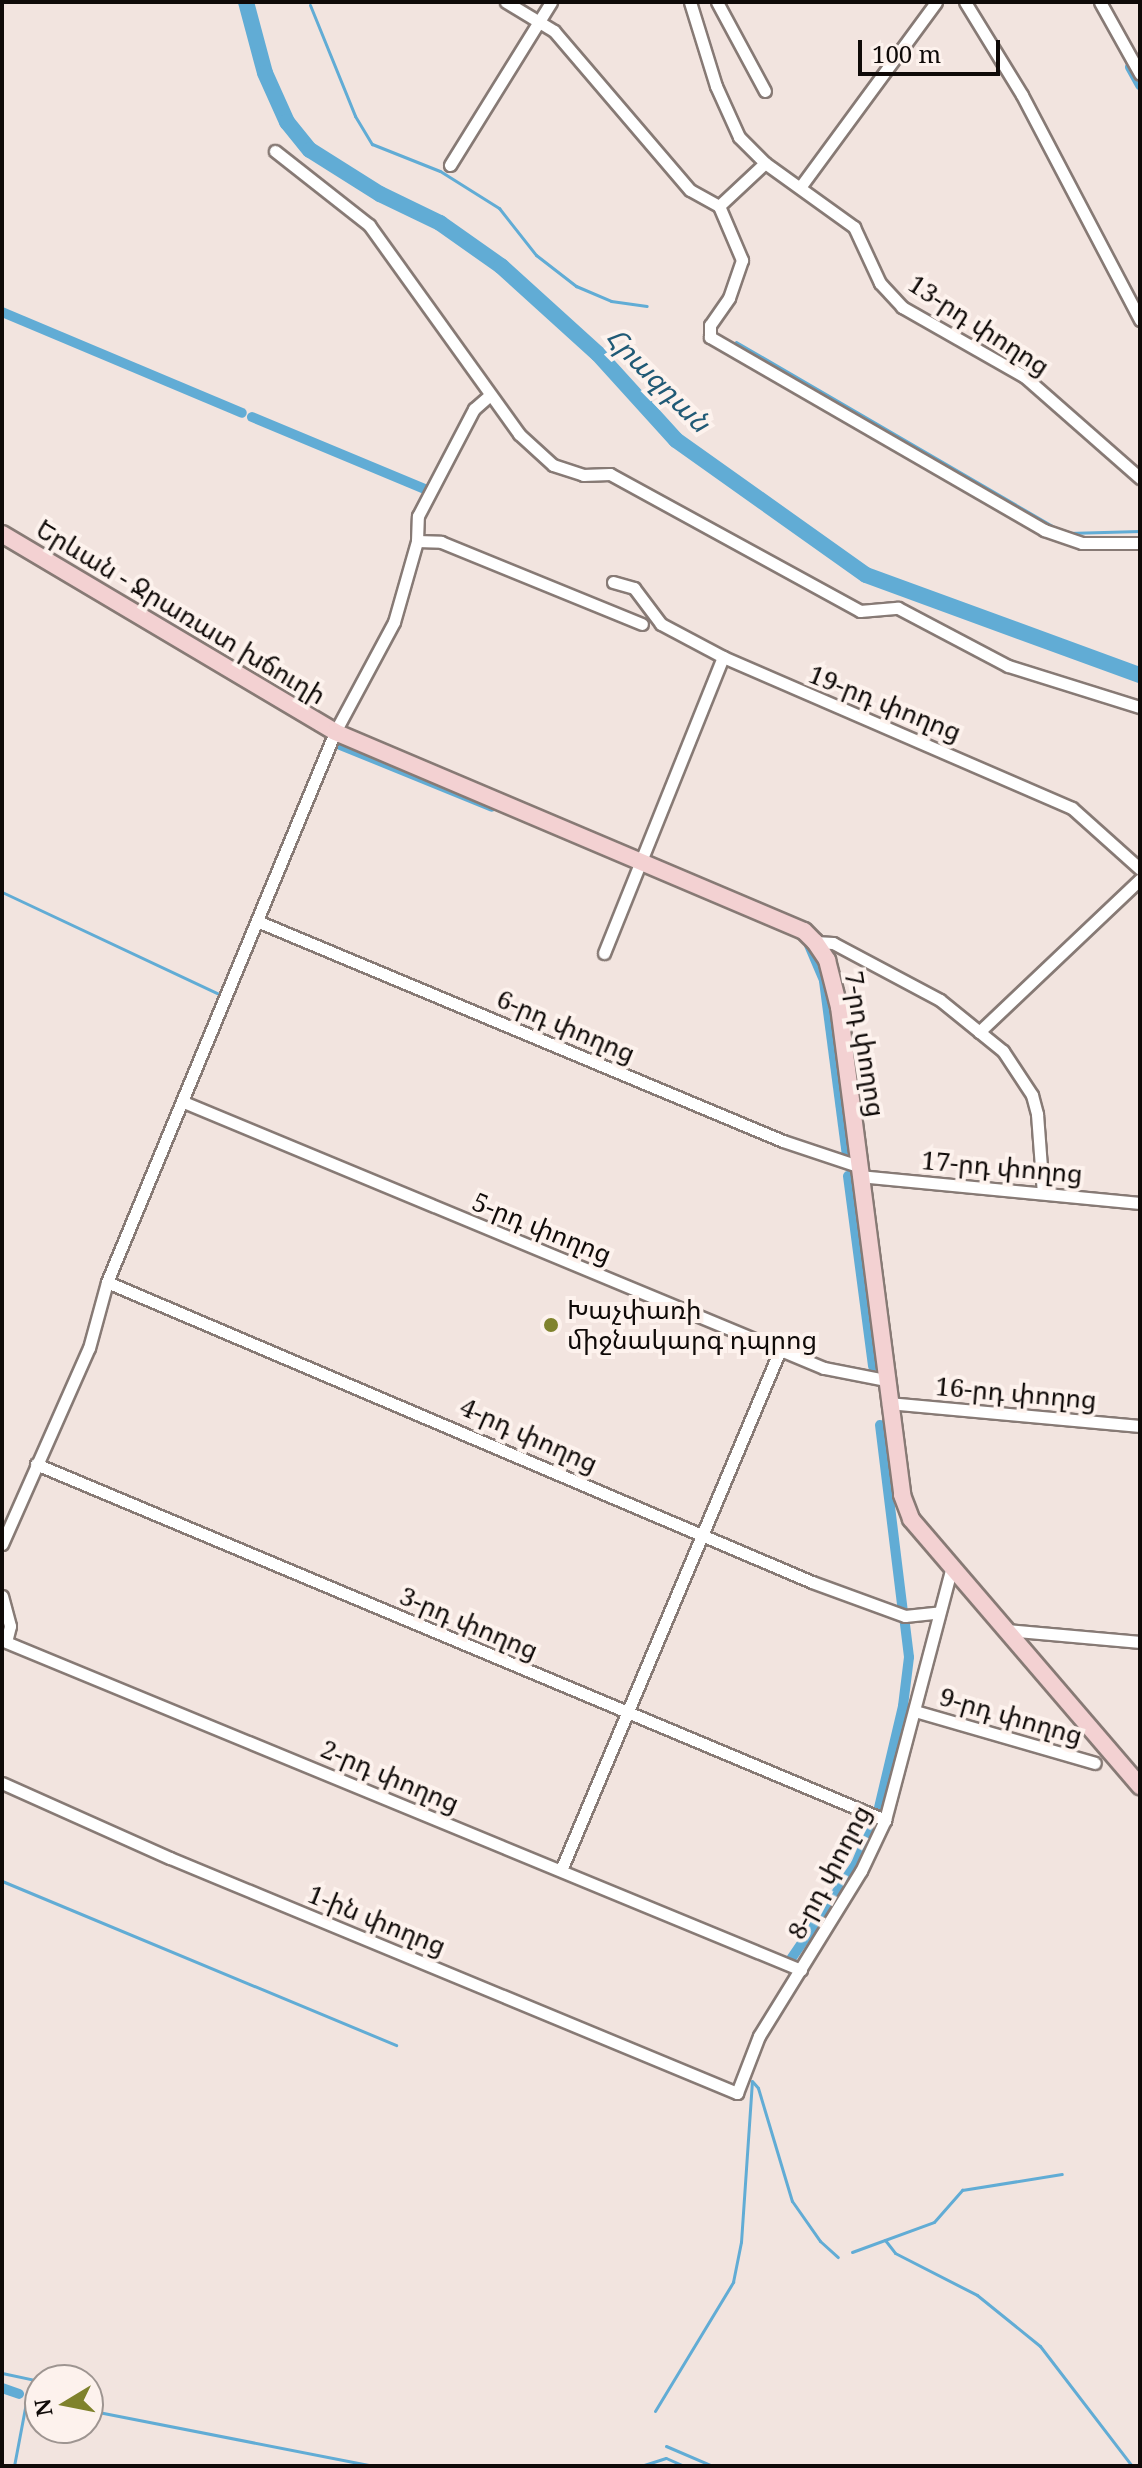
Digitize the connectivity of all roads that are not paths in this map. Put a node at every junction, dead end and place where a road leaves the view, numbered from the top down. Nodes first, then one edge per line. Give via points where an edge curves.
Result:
1 (506, 2) edge
2 (551, 2) edge
3 (690, 2) edge
4 (717, 2) edge
5 (936, 2) edge
6 (965, 2) edge
7 (1100, 2) edge
8 (537, 23) junction
9 (1140, 74) edge
10 (765, 91) dead end
11 (275, 151) dead end
12 (765, 163) junction
13 (450, 165) dead end
14 (801, 186) junction
15 (719, 206) junction
16 (1140, 320) edge
17 (490, 395) junction
18 (1140, 478) edge
19 (2, 534) edge
20 (417, 541) junction
21 (1140, 543) edge
22 (613, 582) dead end
23 (642, 624) dead end
24 (723, 657) junction
25 (1140, 707) edge
26 (335, 732) junction
27 (644, 863) junction
28 (1140, 869) edge
29 (1140, 879) edge
30 (257, 921) junction
31 (815, 942) junction
32 (604, 953) dead end
33 (979, 1032) junction
34 (186, 1103) junction
35 (859, 1171) junction
36 (1043, 1193) junction
37 (1140, 1203) edge
38 (107, 1282) junction
39 (780, 1350) junction
40 (886, 1380) junction
41 (888, 1403) junction
42 (1140, 1426) edge
43 (36, 1464) junction
44 (702, 1533) junction
45 (2, 1544) edge
46 (952, 1566) junction
47 (2, 1596) edge
48 (936, 1613) junction
49 (1006, 1630) junction
50 (1140, 1642) edge
51 (915, 1711) junction
52 (626, 1714) junction
53 (1095, 1763) dead end
54 (2, 1783) edge
55 (1140, 1786) edge
56 (885, 1820) junction
57 (561, 1870) junction
58 (801, 1970) junction
59 (737, 2093) joint

1 - 8 street
2 - 8 street
3 - 12 street, 13-րդ փողոց via 728,114 739,137
4 - 10 street
5 - 14 street
6 - 16 street via 1022,95
7 - 9 street
8 - 13 street
8 - 15 street via 554,31 690,190
11 - 17 street via 369,225
12 - 14 street, 13-րդ փողոց
12 - 15 street
14 - 18 street, 13-րդ փողոց via 854,227 880,283 902,307 1025,377
15 - 21 street via 742,260 729,298 710,325 710,337 1044,530 1082,543
17 - 20 street via 474,409 418,516
17 - 25 street via 553,465 583,475 610,474 860,611 898,608 1008,666
19 - 26 main road, Երևան - Ջրառատ խճուղի
20 - 23 street via 441,542
20 - 26 street via 394,622
22 - 24 street, 19-րդ փողոց via 634,588 661,624
24 - 27 street
24 - 28 street, 19-րդ փողոց via 1072,808
26 - 27 main road
26 - 30 street
27 - 31 main road via 804,931
27 - 32 street
29 - 33 street
30 - 34 street
30 - 35 street, 6-րդ փողոց
31 - 33 street via 833,943 940,1000
31 - 35 main road, 7-րդ փողոց via 827,960 839,1007
33 - 36 street via 1003,1051 1032,1095
34 - 38 street
34 - 39 street, 5-րդ փողոց
35 - 36 street, 17-րդ փողոց
35 - 40 main road, 7-րդ փողոց
36 - 37 street, 17-րդ փողոց
38 - 43 street via 89,1348
38 - 44 street, 4-րդ փողոց
39 - 40 street, 5-րդ փողոց via 824,1368
39 - 44 street
40 - 41 main road, 7-րդ փողոց
41 - 42 street, 16-րդ փողոց
41 - 46 main road, 7-րդ փողոց via 894,1458 911,1519
43 - 45 street
43 - 52 street, 3-րդ փողոց
44 - 48 street, 4-րդ փողոց via 876,1607 905,1616
44 - 52 street
46 - 48 street, 8-րդ փողոց
46 - 49 main road
47 - 57 street, 2-րդ փողոց via 10,1626 6,1642
48 - 51 street, 8-րդ փողոց
49 - 50 street
49 - 55 main road
51 - 53 street, 9-րդ փողոց
51 - 56 street, 8-րդ փողոց
52 - 56 street, 3-րդ փողոց
52 - 57 street
54 - 59 street, 1-ին փողոց
56 - 58 street, 8-րդ փողոց
57 - 58 street, 2-րդ փողոց
58 - 59 street, 8-րդ փողոց via 759,2036

